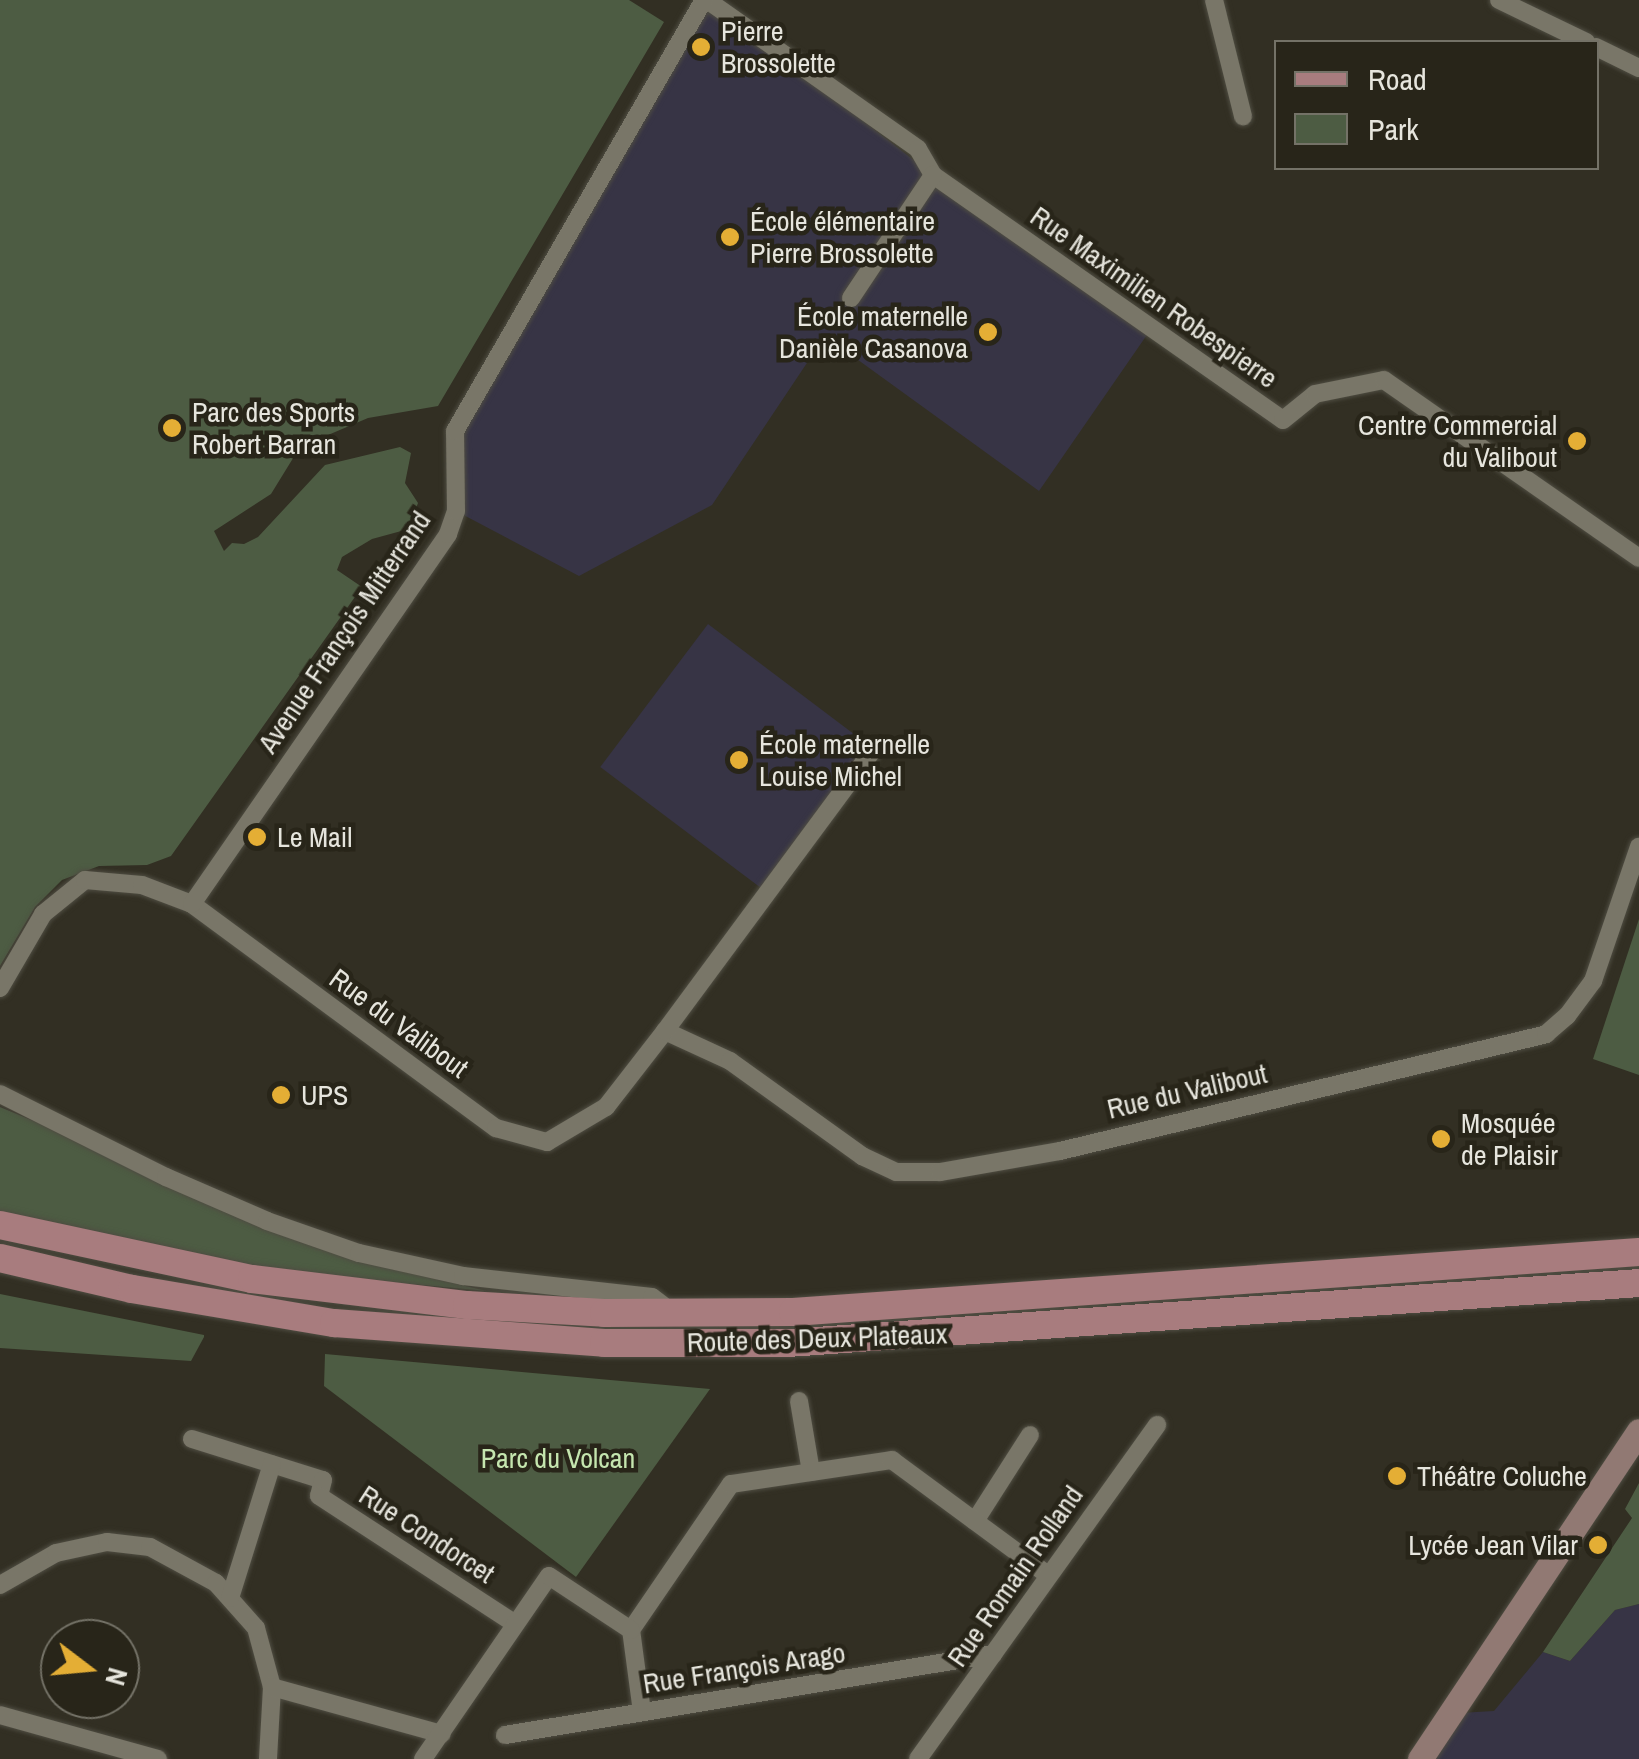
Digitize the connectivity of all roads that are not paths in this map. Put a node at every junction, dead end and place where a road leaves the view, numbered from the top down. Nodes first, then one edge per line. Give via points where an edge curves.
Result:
1 (705, 0) edge
2 (1214, 0) edge
3 (1499, 0) edge
4 (1582, 40) edge
5 (1599, 49) edge
6 (1639, 68) edge
7 (1243, 116) dead end
8 (934, 175) junction
9 (851, 298) dead end
10 (1639, 558) edge
11 (874, 749) dead end
12 (1639, 847) edge
13 (192, 904) junction
14 (0, 988) edge
15 (665, 1031) junction
16 (0, 1094) edge
17 (0, 1225) edge
18 (1639, 1252) edge
19 (0, 1258) edge
20 (1639, 1283) edge
21 (674, 1314) junction
22 (799, 1401) dead end
23 (1157, 1425) dead end
24 (1639, 1431) edge
25 (1030, 1436) dead end
26 (192, 1439) dead end
27 (272, 1464) junction
28 (810, 1472) junction
29 (975, 1521) junction
30 (1048, 1574) junction
31 (0, 1585) edge
32 (230, 1598) junction
33 (514, 1623) junction
34 (630, 1630) junction
35 (993, 1654) junction
36 (272, 1688) junction
37 (642, 1712) junction
38 (0, 1715) edge
39 (442, 1734) junction
40 (505, 1735) dead end
41 (158, 1759) edge
42 (268, 1759) edge
43 (423, 1759) edge
44 (918, 1759) edge
45 (1420, 1759) edge

1 - 8 street, Rue Maximilien Robespierre via 918,149
1 - 13 street, Avenue François Mitterrand via 455,431 456,511 448,534
2 - 7 street
3 - 4 street
5 - 6 street
8 - 9 street
8 - 10 street, Rue Maximilien Robespierre via 1283,420 1315,394 1384,380
11 - 15 street, Rue du Valibout
12 - 15 street, Rue du Valibout via 1593,981 1546,1034 1060,1151 940,1172 896,1172 862,1156 730,1061
13 - 14 street via 142,885 85,880 43,914
13 - 15 street, Rue du Valibout via 496,1128 547,1142 606,1107
16 - 21 street, Route des Deux Plateaux via 166,1177 359,1253 462,1276 652,1297
17 - 21 main road, Route des Deux Plateaux via 121,1254 345,1292
18 - 21 main road, Route des Deux Plateaux via 918,1305
19 - 20 main road, Route des Deux Plateaux via 132,1289 334,1323 604,1343 788,1344
22 - 28 street
23 - 30 street, Rue Romain Rolland
24 - 45 street
25 - 29 street
26 - 27 street, Rue Condorcet
27 - 32 street
27 - 33 street, Rue Condorcet via 323,1480 319,1496
28 - 29 street via 892,1460
28 - 34 street via 731,1484
29 - 30 street
30 - 35 street, Rue Romain Rolland
31 - 32 street via 56,1553 107,1542 150,1548 216,1583
32 - 36 street via 256,1628
33 - 34 street via 549,1576
33 - 39 street
34 - 37 street
35 - 37 street, Rue François Arago
35 - 44 street, Rue Romain Rolland
36 - 39 street
36 - 42 street
37 - 40 street, Rue François Arago
38 - 41 street
39 - 43 street

